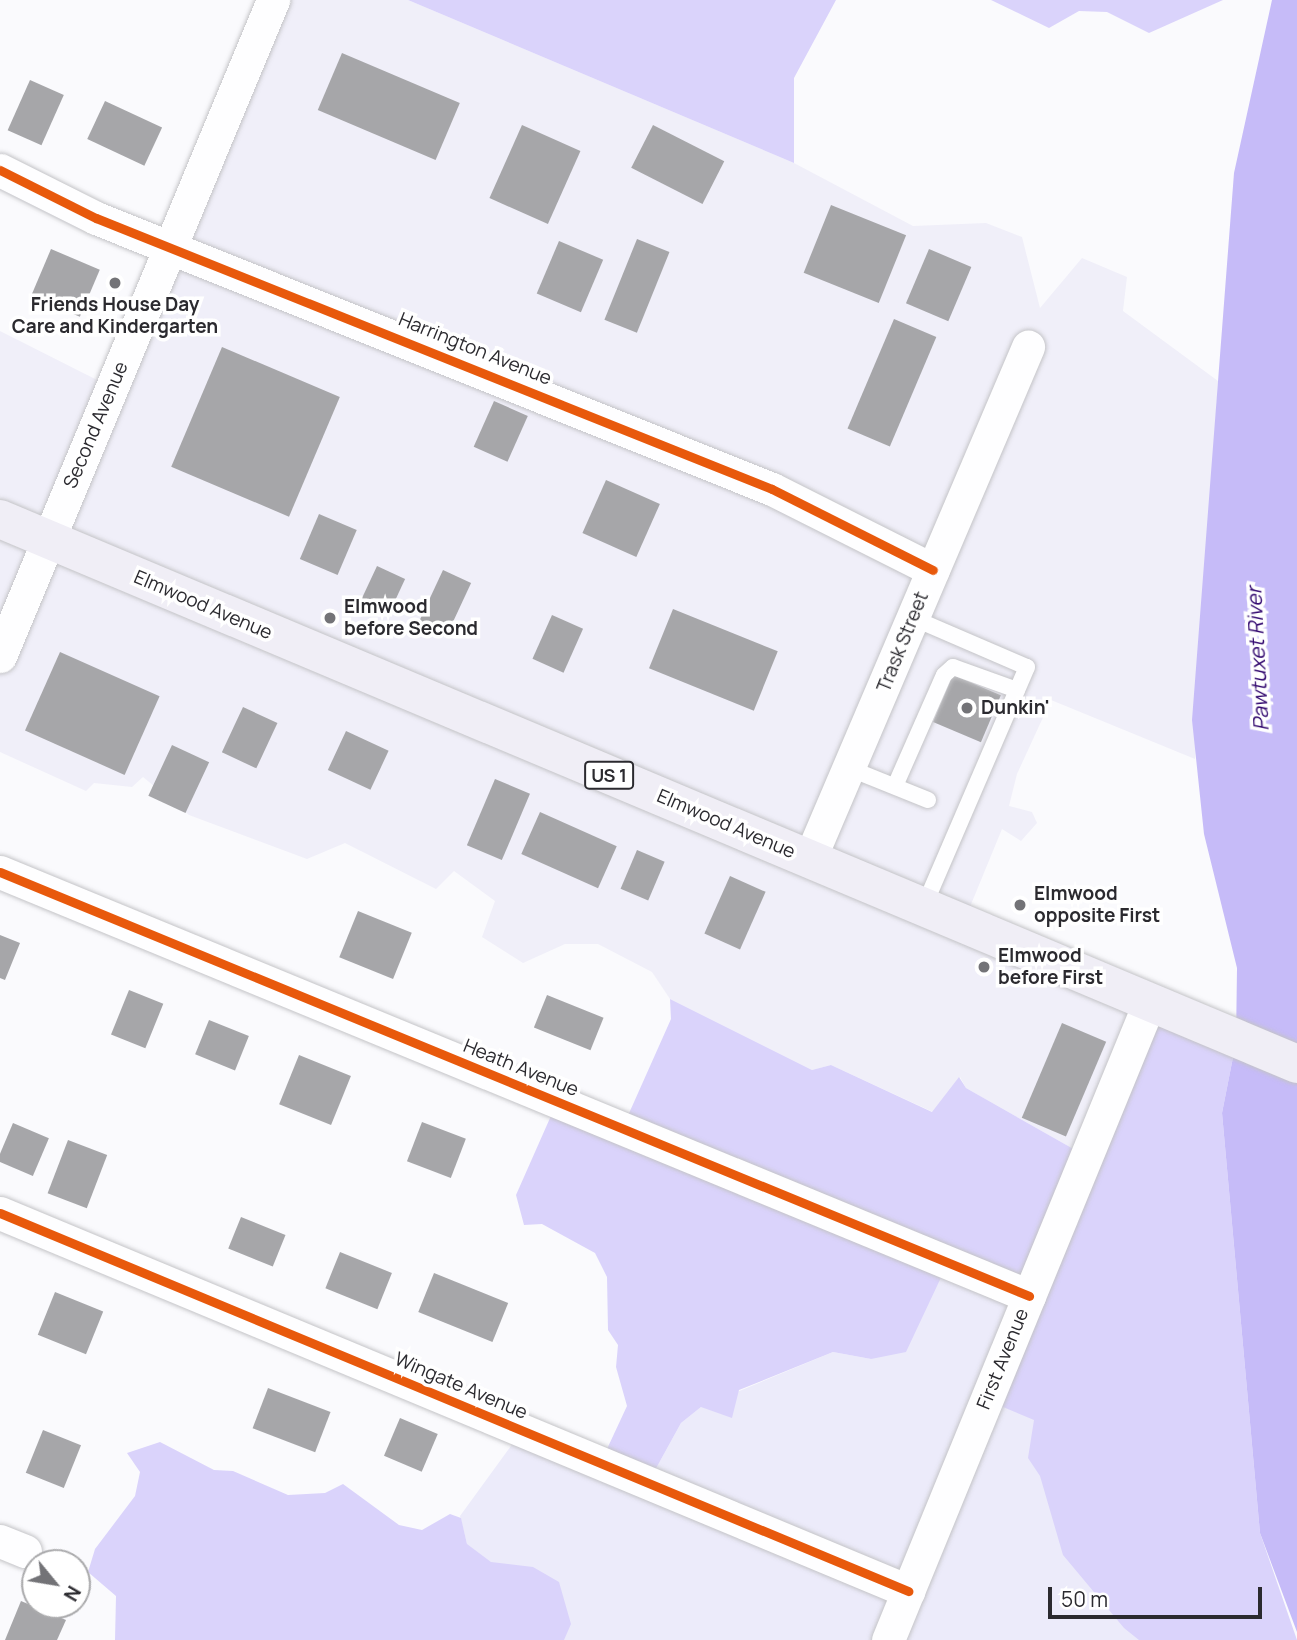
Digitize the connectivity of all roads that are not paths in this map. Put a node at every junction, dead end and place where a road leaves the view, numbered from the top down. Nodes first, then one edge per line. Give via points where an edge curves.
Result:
1 (273, 0) edge
2 (0, 170) edge
3 (170, 247) junction
4 (1028, 346) dead end
5 (0, 519) edge
6 (48, 540) junction
7 (933, 570) junction
8 (913, 618) junction
9 (0, 656) edge
10 (1017, 690) junction
11 (851, 769) junction
12 (895, 786) junction
13 (928, 800) dead end
14 (810, 859) junction
15 (0, 872) edge
16 (924, 906) junction
17 (1150, 1000) junction
18 (1297, 1064) edge
19 (0, 1213) edge
20 (1029, 1296) junction
21 (908, 1591) junction
22 (888, 1640) edge

1 - 3 street, Second Avenue
2 - 3 street, Harrington Avenue
3 - 6 street, Second Avenue
3 - 7 street, Harrington Avenue via 646,436
4 - 7 street, Trask Street
5 - 6 main road, Elmwood Avenue / US 1
6 - 9 street, Second Avenue
6 - 14 main road, Elmwood Avenue / US 1
7 - 8 street, Trask Street
8 - 10 lane via 1027,667
8 - 11 street, Trask Street
10 - 12 lane via 953,667 944,674
10 - 16 lane
11 - 12 lane
11 - 14 street, Trask Street
12 - 13 lane
14 - 16 main road, Elmwood Avenue / US 1
15 - 20 street, Heath Avenue
16 - 17 main road, Elmwood Avenue / US 1
17 - 18 main road, Elmwood Avenue / US 1
17 - 20 street, First Avenue
19 - 21 street, Wingate Avenue
20 - 21 street, First Avenue
21 - 22 street, First Avenue

